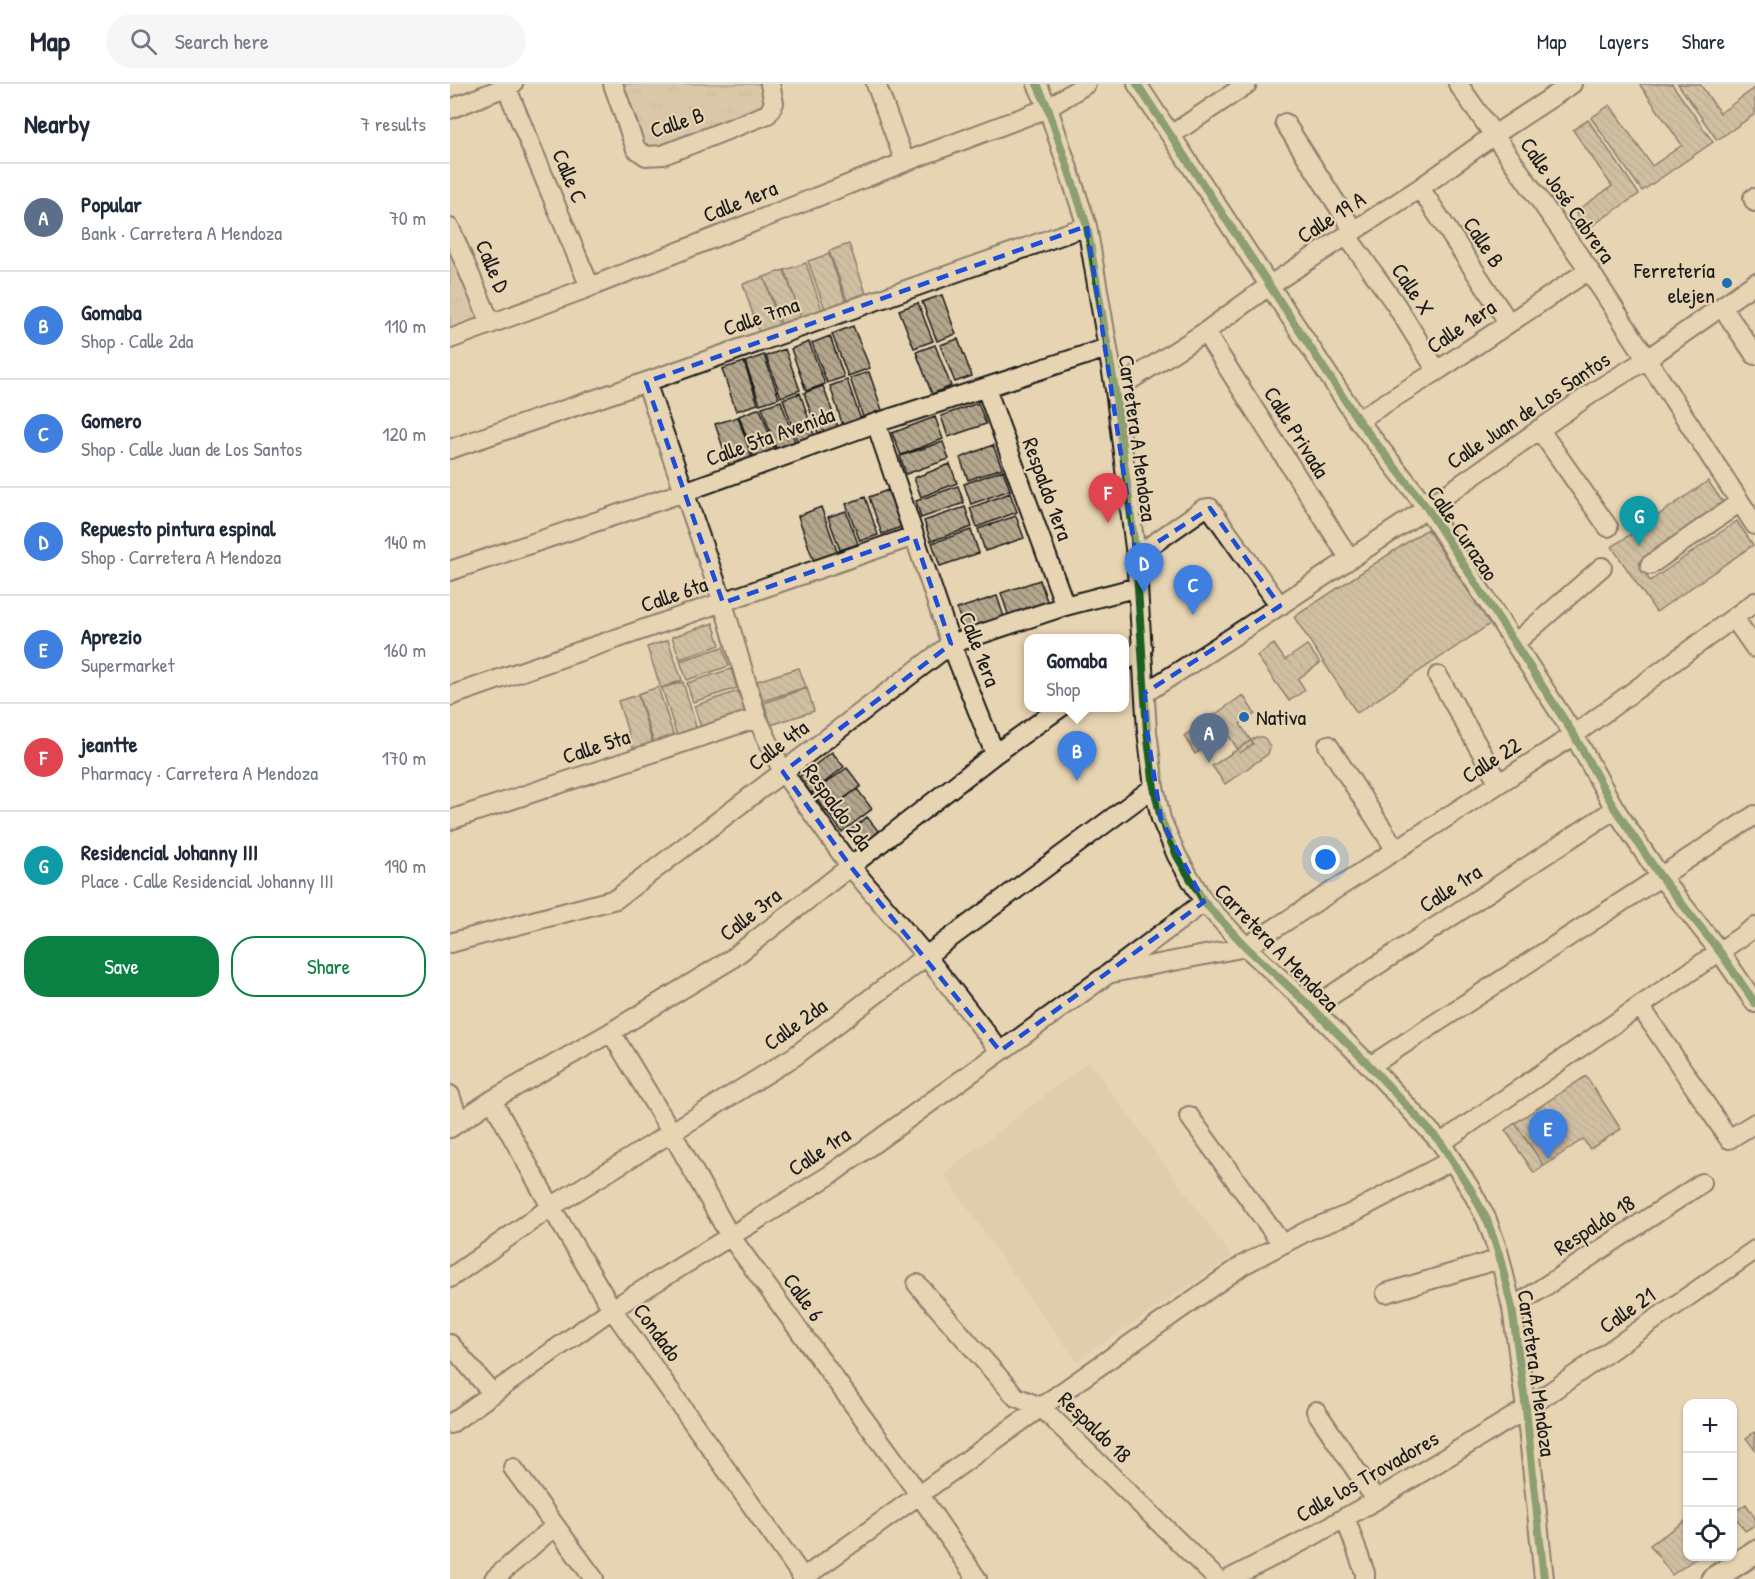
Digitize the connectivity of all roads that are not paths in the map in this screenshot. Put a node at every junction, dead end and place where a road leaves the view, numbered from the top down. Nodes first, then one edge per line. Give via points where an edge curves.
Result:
1 (613, 84) edge
2 (770, 84) edge
3 (876, 84) edge
4 (1037, 84) edge
5 (1086, 84) edge
6 (1137, 84) edge
7 (1247, 84) edge
8 (1458, 84) edge
9 (1572, 84) edge
10 (508, 85) edge
11 (1048, 108) junction
12 (450, 109) edge
13 (1285, 123) dead end
14 (1171, 135) junction
15 (1494, 135) junction
16 (904, 162) junction
17 (1420, 188) junction
18 (1087, 226) junction
19 (450, 228) edge
20 (1351, 233) junction
21 (1589, 270) junction
22 (1755, 283) edge
23 (1270, 285) junction
24 (590, 287) junction
25 (1722, 307) junction
26 (1509, 323) junction
27 (491, 324) junction
28 (1205, 332) junction
29 (450, 339) edge
30 (1107, 348) junction
31 (1755, 356) edge
32 (1647, 359) junction
33 (1437, 371) junction
34 (646, 382) junction
35 (986, 388) junction
36 (1115, 390) junction
37 (1358, 420) junction
38 (876, 423) junction
39 (1539, 429) junction
40 (450, 449) edge
41 (684, 492) junction
42 (1740, 502) junction
43 (1426, 508) junction
44 (1755, 525) edge
45 (1608, 527) dead end
46 (914, 536) junction
47 (1136, 556) junction
48 (1349, 558) junction
49 (1650, 565) dead end
50 (1602, 567) dead end
51 (450, 571) edge
52 (1138, 587) junction
53 (1755, 602) edge
54 (723, 603) junction
55 (1065, 606) junction
56 (1280, 606) junction
57 (1734, 618) junction
58 (1515, 643) junction
59 (951, 644) junction
60 (1143, 648) junction
61 (1755, 648) edge
62 (1129, 658) edge
63 (1438, 676) dead end
64 (1145, 693) junction
65 (450, 696) edge
66 (1054, 712) edge
67 (757, 718) junction
68 (1574, 735) junction
69 (1328, 745) dead end
70 (996, 754) junction
71 (783, 772) junction
72 (1499, 783) junction
73 (1154, 787) junction
74 (1615, 809) junction
75 (1755, 815) edge
76 (450, 820) edge
77 (1396, 850) junction
78 (851, 867) junction
79 (1660, 876) junction
80 (1204, 902) junction
81 (1755, 927) edge
82 (450, 943) edge
83 (1246, 947) junction
84 (1720, 952) junction
85 (926, 956) junction
86 (1108, 974) junction
87 (1755, 1003) edge
88 (1640, 1006) junction
89 (1312, 1008) junction
90 (611, 1032) junction
91 (1000, 1051) junction
92 (1370, 1066) junction
93 (450, 1095) edge
94 (492, 1100) junction
95 (1189, 1116) dead end
96 (1755, 1123) edge
97 (455, 1125) edge
98 (672, 1133) junction
99 (1441, 1143) junction
100 (1452, 1160) junction
101 (1702, 1183) dead end
102 (551, 1207) junction
103 (730, 1236) junction
104 (1282, 1244) junction
105 (1755, 1250) edge
106 (1500, 1259) junction
107 (450, 1278) edge
108 (917, 1284) dead end
109 (1386, 1293) dead end
110 (1512, 1308) junction
111 (612, 1309) junction
112 (450, 1344) edge
113 (493, 1394) junction
114 (1041, 1407) junction
115 (1526, 1409) junction
116 (1316, 1411) dead end
117 (450, 1424) edge
118 (513, 1468) dead end
119 (919, 1494) junction
120 (1376, 1500) junction
121 (1345, 1517) junction
122 (555, 1526) junction
123 (1755, 1552) edge
124 (494, 1579) edge
125 (594, 1579) edge
126 (804, 1579) edge
127 (977, 1579) edge
128 (1217, 1579) edge
129 (1229, 1579) edge
130 (1365, 1579) edge
131 (1544, 1579) edge
132 (1713, 1579) edge

1 - 2 street, Calle B via 636,149 646,156 663,155 768,114 774,103
3 - 16 street
4 - 11 street, Carretera A Mendoza
5 - 11 street, Calle 1era
6 - 14 street, Calle Curazao
7 - 14 street
8 - 15 street, Calle José Cabrera
9 - 15 street, Calle 19 A
10 - 12 street
10 - 24 street, Calle C
11 - 16 street, Calle 1era
11 - 18 street, Carretera A Mendoza
13 - 20 street, Calle X
14 - 23 street, Calle Curazao
15 - 17 street, Calle 19 A
15 - 21 street, Calle José Cabrera
16 - 24 street, Calle 1era
17 - 20 street, Calle 19 A
17 - 26 street, Calle B
18 - 30 street, Carretera A Mendoza
18 - 34 street, Calle 7ma
19 - 27 street, Calle D
20 - 23 street, Calle 19 A
20 - 33 street, Calle X
21 - 26 street, Calle 1era
21 - 32 street, Calle José Cabrera
22 - 25 street, Calle Juan de Los Santos
23 - 28 street, Calle 19 A
23 - 37 street, Calle Curazao
24 - 27 street, Calle 1era
25 - 31 street
25 - 32 street, Calle Juan de Los Santos
26 - 33 street, Calle 1era
27 - 29 street, Calle 1era
28 - 36 street, Calle 19 A
28 - 48 street, Calle Privada
30 - 35 street, Calle 5ta Avenida
30 - 36 street, Carretera A Mendoza
32 - 39 street, Calle Juan de Los Santos
32 - 42 street, Calle José Cabrera
33 - 37 street, Calle 1era
34 - 40 street, Calle 7ma
34 - 41 street, Respaldo 2da
35 - 38 street, Calle 5ta Avenida
35 - 55 street, Respaldo 1era
36 - 47 street, Carretera A Mendoza
37 - 43 street, Calle Curazao
38 - 41 street, Calle 5ta Avenida
38 - 46 street, Calle 1era
39 - 43 street, Calle Juan de Los Santos
39 - 45 street
41 - 51 street, Calle 5ta Avenida
41 - 54 street, Respaldo 2da
42 - 44 street, Calle José Cabrera
42 - 49 street
43 - 48 street, Calle Juan de Los Santos
43 - 58 street, Calle Curazao
46 - 54 street, Calle 6ta
46 - 59 street, Calle 1era
47 - 52 street, Carretera A Mendoza
47 - 56 street via 1210,508
48 - 56 street, Calle Juan de Los Santos
50 - 58 street
52 - 55 street, Calle 4ta
52 - 60 street, Carretera A Mendoza
53 - 57 street, Calle 22
54 - 65 street, Calle 6ta
54 - 67 street, Respaldo 2da
55 - 59 street, Calle 4ta
56 - 64 street, Calle Juan de Los Santos
57 - 61 street
57 - 68 street, Calle 22
58 - 68 street, Calle Curazao
59 - 70 street, Calle 1era
59 - 71 street, Calle 4ta
60 - 62 street
60 - 64 street, Carretera A Mendoza
63 - 72 street
64 - 73 street, Carretera A Mendoza
66 - 70 street, Calle 3ra
67 - 71 street, Respaldo 2da
67 - 76 street, Calle 5ta
68 - 72 street, Calle 22
68 - 74 street, Calle Curazao
69 - 77 street
70 - 78 street, Calle 3ra
71 - 78 street, Respaldo 2da
71 - 82 street, Calle 4ta via 616,898
72 - 77 street, Calle 22
73 - 80 street, Carretera A Mendoza via 1167,835
73 - 85 street, Calle 2da
74 - 79 street, Calle Curazao
74 - 89 street, Calle 1ra
75 - 79 street
77 - 83 street, Calle 22
78 - 85 street, Respaldo 2da
78 - 90 street, Calle 3ra via 730,960
79 - 84 street, Calle Curazao
79 - 92 street
80 - 83 street, Carretera A Mendoza
80 - 86 street, Calle 1ra
81 - 84 street
83 - 86 street
83 - 89 street, Carretera A Mendoza
84 - 87 street, Calle Curazao
84 - 88 street
85 - 91 street, Respaldo 2da
85 - 98 street, Calle 2da via 795,1056
86 - 91 street, Calle 1ra
88 - 96 street via 1729,1139
88 - 99 street
89 - 92 street, Carretera A Mendoza
90 - 94 street, Calle 3ra
90 - 98 street, Calle 6
91 - 103 street, Calle 1ra via 830,1174
92 - 99 street, Carretera A Mendoza
93 - 97 street
94 - 97 street, Calle 3ra
94 - 102 street, Condado
95 - 104 street
98 - 102 street, Calle 2da
98 - 103 street, Calle 6
99 - 100 street, Carretera A Mendoza
100 - 104 street via 1350,1214
100 - 106 street, Carretera A Mendoza via 1488,1220
101 - 110 street, Respaldo 18
102 - 107 street, Calle 2da
102 - 111 street, Condado
103 - 111 street, Calle 1ra
103 - 119 street, Calle 6
104 - 114 street via 1243,1265
105 - 115 street, Calle 21
106 - 109 street
106 - 110 street, Carretera A Mendoza
108 - 114 street, Respaldo 18 via 1016,1397
110 - 115 street, Carretera A Mendoza
111 - 113 street, Calle 1ra
111 - 126 street, Condado
112 - 113 street
113 - 117 street, Calle 1ra
114 - 119 street
114 - 128 street, Respaldo 18
115 - 120 street, Calle los Trovadores
115 - 131 street, Carretera A Mendoza
116 - 120 street
118 - 122 street
119 - 126 street
119 - 127 street, Calle 6
120 - 121 street, Calle los Trovadores
121 - 129 street, Calle los Trovadores
121 - 130 street
122 - 124 street
122 - 125 street
123 - 132 main road

